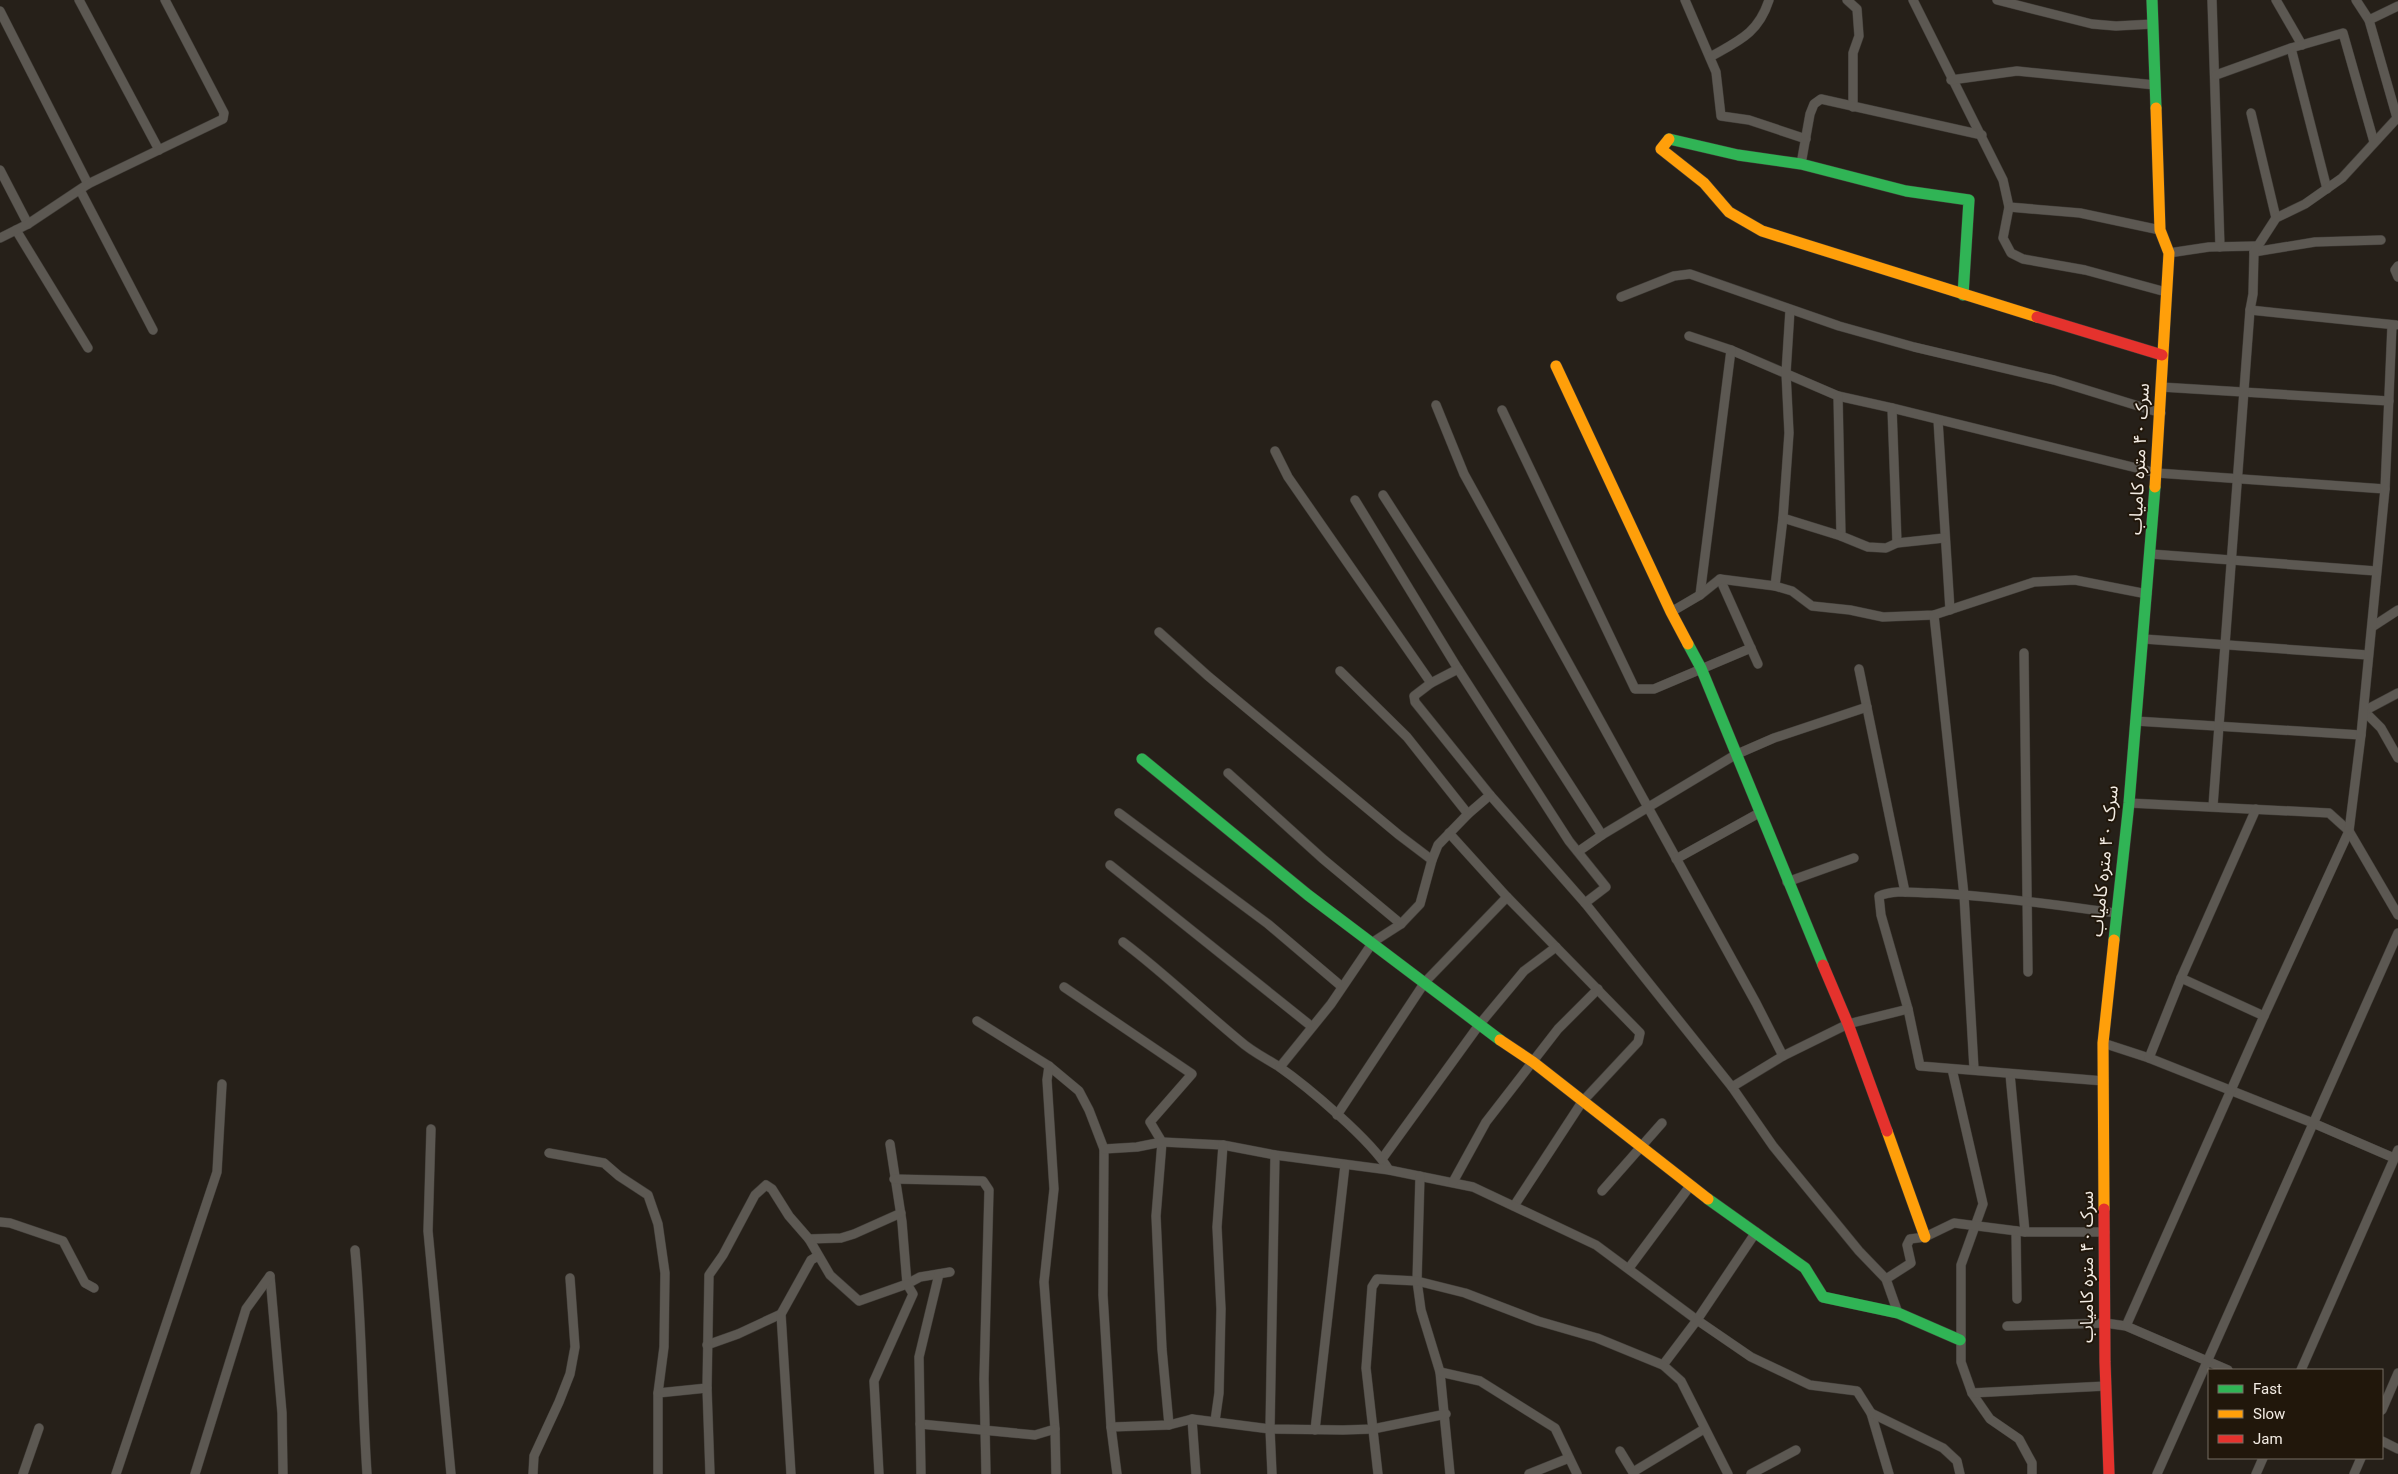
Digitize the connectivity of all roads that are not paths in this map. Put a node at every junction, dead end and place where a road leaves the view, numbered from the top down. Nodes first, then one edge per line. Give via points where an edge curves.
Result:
1 (79, 0) edge
2 (166, 0) edge
3 (1686, 0) edge
4 (1769, 0) edge
5 (1847, 0) edge
6 (1912, 0) edge
7 (1997, 0) edge
8 (2152, 0) edge
9 (2212, 0) edge
10 (2276, 0) edge
11 (2356, 0) edge
12 (2398, 6) edge
13 (0, 11) edge
14 (2369, 20) junction
15 (2152, 24) junction
16 (2302, 45) junction
17 (2291, 48) junction
18 (1710, 57) junction
19 (2216, 75) junction
20 (1951, 80) junction
21 (2155, 85) junction
22 (1852, 107) junction
23 (2251, 113) dead end
24 (2398, 117) edge
25 (1982, 135) junction
26 (1806, 139) junction
27 (2374, 142) junction
28 (158, 150) junction
29 (1801, 164) junction
30 (0, 170) edge
31 (84, 187) junction
32 (2327, 189) junction
33 (2009, 207) junction
34 (2276, 218) junction
35 (28, 224) junction
36 (16, 230) junction
37 (2160, 230) junction
38 (0, 238) edge
39 (2381, 240) dead end
40 (2220, 246) junction
41 (2255, 249) junction
42 (2169, 253) junction
43 (2398, 266) edge
44 (2398, 277) edge
45 (2166, 292) junction
46 (1963, 295) junction
47 (1621, 298) dead end
48 (1790, 310) junction
49 (2250, 310) junction
50 (2395, 325) edge
51 (153, 330) dead end
52 (1689, 336) dead end
53 (88, 348) dead end
54 (1731, 350) junction
55 (2162, 355) junction
56 (1556, 366) dead end
57 (1786, 373) junction
58 (2162, 387) junction
59 (2244, 393) junction
60 (1838, 396) junction
61 (2389, 401) junction
62 (1436, 405) dead end
63 (1892, 408) junction
64 (1502, 410) dead end
65 (2161, 413) junction
66 (1938, 420) junction
67 (1274, 451) dead end
68 (2157, 473) junction
69 (2238, 480) junction
70 (2385, 489) junction
71 (1383, 495) dead end
72 (1355, 500) dead end
73 (1783, 518) junction
74 (1841, 536) junction
75 (1944, 538) junction
76 (1897, 543) junction
77 (2151, 554) junction
78 (2231, 560) junction
79 (2376, 570) junction
80 (1720, 579) junction
81 (1775, 586) junction
82 (2147, 594) junction
83 (1700, 596) junction
84 (1950, 610) junction
85 (2398, 610) edge
86 (1671, 612) junction
87 (1934, 615) junction
88 (2372, 627) junction
89 (1159, 632) dead end
90 (2144, 639) junction
91 (2224, 644) junction
92 (1751, 648) junction
93 (2024, 653) dead end
94 (2368, 655) junction
95 (1758, 664) dead end
96 (1701, 668) junction
97 (1458, 669) junction
98 (1859, 669) dead end
99 (1340, 671) dead end
100 (1431, 683) junction
101 (2398, 693) edge
102 (1867, 706) junction
103 (2364, 711) junction
104 (2135, 721) junction
105 (2219, 726) junction
106 (2361, 735) junction
107 (1735, 755) junction
108 (2398, 758) edge
109 (1142, 759) dead end
110 (1228, 773) dead end
111 (1490, 795) junction
112 (2129, 803) junction
113 (2213, 806) junction
114 (1647, 809) junction
115 (2256, 809) junction
116 (1119, 813) dead end
117 (1759, 813) junction
118 (1468, 814) junction
119 (2349, 831) junction
120 (1449, 834) junction
121 (1602, 835) junction
122 (1579, 851) junction
123 (1854, 858) dead end
124 (1676, 859) junction
125 (1432, 860) junction
126 (1110, 865) dead end
127 (1787, 882) junction
128 (1905, 892) junction
129 (1964, 895) junction
130 (1508, 897) junction
131 (2026, 901) junction
132 (1585, 903) junction
133 (2116, 913) junction
134 (2398, 915) edge
135 (1401, 924) junction
136 (2398, 933) edge
137 (1123, 942) dead end
138 (1373, 942) junction
139 (1556, 947) junction
140 (2028, 972) dead end
141 (2181, 978) junction
142 (1425, 982) junction
143 (1341, 986) junction
144 (1064, 987) dead end
145 (1598, 989) junction
146 (1908, 1009) junction
147 (2264, 1016) junction
148 (977, 1020) dead end
149 (1848, 1024) junction
150 (1479, 1025) junction
151 (1311, 1026) junction
152 (2103, 1043) junction
153 (1783, 1056) junction
154 (2149, 1058) junction
155 (1533, 1062) junction
156 (1049, 1066) junction
157 (1280, 1067) junction
158 (1952, 1069) junction
159 (1974, 1069) junction
160 (2010, 1074) junction
161 (2104, 1082) junction
162 (222, 1084) dead end
163 (1732, 1087) junction
164 (2231, 1092) junction
165 (1582, 1102) junction
166 (1338, 1115) junction
167 (2313, 1122) junction
168 (1662, 1123) dead end
169 (431, 1129) dead end
170 (1162, 1142) junction
171 (890, 1144) dead end
172 (1222, 1145) junction
173 (1640, 1146) junction
174 (1104, 1148) junction
175 (549, 1153) dead end
176 (2396, 1154) edge
177 (1275, 1155) junction
178 (1382, 1159) junction
179 (1345, 1165) junction
180 (1389, 1170) junction
181 (1420, 1176) junction
182 (894, 1179) junction
183 (1453, 1182) junction
184 (1690, 1186) junction
185 (1602, 1191) dead end
186 (1514, 1206) junction
187 (901, 1213) junction
188 (0, 1222) edge
189 (1976, 1225) junction
190 (1756, 1232) junction
191 (2021, 1232) junction
192 (2105, 1232) junction
193 (1925, 1237) junction
194 (809, 1239) junction
195 (355, 1250) dead end
196 (818, 1256) junction
197 (1628, 1268) junction
198 (950, 1272) dead end
199 (938, 1274) junction
200 (570, 1278) dead end
201 (1886, 1278) junction
202 (1417, 1281) junction
203 (907, 1284) junction
204 (94, 1288) dead end
205 (2017, 1299) dead end
206 (1898, 1313) junction
207 (781, 1314) junction
208 (1697, 1320) junction
209 (2105, 1323) junction
210 (2007, 1326) dead end
211 (2126, 1326) junction
212 (1960, 1340) junction
213 (707, 1346) junction
214 (2206, 1361) junction
215 (1662, 1365) junction
216 (2226, 1369) edge
217 (2301, 1369) edge
218 (1440, 1372) junction
219 (2398, 1373) edge
220 (2106, 1386) junction
221 (707, 1388) junction
222 (658, 1393) junction
223 (1972, 1393) junction
224 (2383, 1408) edge
225 (1871, 1413) junction
226 (1446, 1414) junction
227 (1192, 1419) junction
228 (1215, 1421) junction
229 (920, 1424) junction
230 (1169, 1426) junction
231 (1112, 1427) junction
232 (39, 1428) dead end
233 (1055, 1428) junction
234 (1270, 1429) junction
235 (1373, 1429) junction
236 (1704, 1429) junction
237 (1315, 1430) junction
238 (985, 1431) junction
239 (2383, 1442) edge
240 (2398, 1449) edge
241 (1796, 1450) dead end
242 (1620, 1451) dead end
243 (1569, 1458) junction
244 (2263, 1459) edge
245 (2361, 1459) edge
246 (1633, 1473) edge
247 (24, 1474) edge
248 (116, 1474) edge
249 (194, 1474) edge
250 (283, 1474) edge
251 (367, 1474) edge
252 (451, 1474) edge
253 (533, 1474) edge
254 (658, 1474) edge
255 (710, 1474) edge
256 (791, 1474) edge
257 (879, 1474) edge
258 (921, 1474) edge
259 (986, 1474) edge
260 (1056, 1474) edge
261 (1118, 1474) edge
262 (1196, 1474) edge
263 (1272, 1474) edge
264 (1378, 1474) edge
265 (1450, 1474) edge
266 (1529, 1474) edge
267 (1577, 1474) edge
268 (1728, 1474) edge
269 (1751, 1474) edge
270 (1889, 1474) edge
271 (1960, 1474) edge
272 (2032, 1474) edge
273 (2109, 1474) edge
274 (2158, 1474) edge
275 (2256, 1474) edge
276 (2354, 1474) edge

1 - 28 street
2 - 28 street via 224,117
3 - 18 street
4 - 18 street via 1765,13 1748,35
5 - 22 street via 1857,9 1859,36 1853,53
6 - 20 street
7 - 15 street via 2092,24
8 - 15 street
9 - 19 street
10 - 16 street
11 - 14 street
12 - 14 street
13 - 31 street
14 - 24 street
15 - 21 street
16 - 17 street
16 - 27 street via 2343,33
17 - 19 street
17 - 32 street
18 - 26 street via 1716,72 1721,116 1749,120
19 - 40 street
20 - 21 street via 2017,71
20 - 25 street
21 - 37 street
22 - 25 street
22 - 26 street via 1821,100 1814,104
23 - 34 street
24 - 27 street
25 - 33 street via 2003,180
26 - 29 street
27 - 32 street via 2342,178
28 - 31 street
29 - 46 street via 1906,191 1969,200
29 - 46 street via 1738,155 1668,139 1661,149 1704,183 1729,212 1762,232
30 - 35 street
31 - 35 street
31 - 51 street
32 - 34 street
33 - 37 street via 2080,214
33 - 45 street via 2003,238 2011,253 2023,259 2085,270
34 - 41 street
35 - 36 street
36 - 38 street
36 - 53 street
37 - 42 street
39 - 41 street via 2315,242
40 - 41 street
40 - 42 street
41 - 49 street
42 - 45 street, سرک ۴۰ متره کامیاب
43 - 44 street via 2395,270
45 - 55 street, سرک ۴۰ متره کامیاب
46 - 55 street
47 - 48 street via 1674,276 1690,274
48 - 57 street
48 - 65 street via 1914,347 2054,380
49 - 50 street
49 - 59 street
50 - 61 street
52 - 54 street
54 - 57 street
54 - 83 street
55 - 58 street, سرک ۴۰ متره کامیاب
56 - 86 street
57 - 60 street
57 - 73 street via 1789,432
58 - 59 street
58 - 65 street, سرک ۴۰ متره کامیاب
59 - 61 street
59 - 69 street
60 - 63 street
60 - 74 street
61 - 70 street
62 - 114 street via 1464,474
63 - 66 street
63 - 76 street
64 - 96 street via 1636,689 1654,689
65 - 68 street, سرک ۴۰ متره کامیاب
66 - 68 street
66 - 75 street
67 - 100 street
68 - 69 street
68 - 77 street, سرک ۴۰ متره کامیاب
69 - 70 street
69 - 78 street
70 - 79 street
71 - 121 street
72 - 97 street
73 - 74 street
73 - 81 street
74 - 76 street via 1868,547 1886,548
75 - 76 street
75 - 84 street
77 - 78 street
77 - 82 street, سرک ۴۰ متره کامیاب
78 - 79 street
78 - 91 street
79 - 88 street
80 - 81 street
80 - 83 street
80 - 92 street
81 - 87 street via 1792,591 1812,606 1883,618
82 - 84 street via 2074,580 2034,582
82 - 90 street, سرک ۴۰ متره کامیاب
83 - 86 street
84 - 87 street
85 - 88 street
86 - 96 street
87 - 129 street
88 - 94 street
89 - 125 street via 1399,836
90 - 91 street
90 - 104 street, سرک ۴۰ متره کامیاب
91 - 94 street
91 - 105 street
92 - 95 street
92 - 96 street
93 - 131 street
94 - 103 street
96 - 107 street
97 - 100 street
97 - 122 street via 1569,841
98 - 102 street
99 - 118 street via 1408,737
100 - 111 street via 1414,696 1415,702
101 - 103 street
102 - 107 street
102 - 128 street
103 - 106 street
103 - 108 street via 2381,728
104 - 105 street
104 - 112 street, سرک ۴۰ متره کامیاب
105 - 106 street
105 - 113 street
106 - 119 street
107 - 114 street
107 - 117 street
109 - 138 street via 1308,895
110 - 135 street
111 - 118 street
111 - 132 street
112 - 113 street
112 - 133 street, سرک ۴۰ متره کامیاب
113 - 115 street
114 - 121 street
114 - 124 street
115 - 119 street via 2329,814
115 - 141 street
116 - 143 street via 1268,924
117 - 124 street
117 - 127 street
118 - 120 street
119 - 134 street
119 - 147 street
120 - 125 street via 1438,846
120 - 130 street
121 - 122 street
122 - 132 street via 1606,887
123 - 127 street
124 - 153 street
125 - 135 street via 1420,904
126 - 151 street
127 - 149 street
128 - 129 street
128 - 146 street via 1879,896 1881,915
129 - 131 street
129 - 159 street
130 - 139 street
130 - 142 street
131 - 133 street
131 - 140 street
132 - 163 street
133 - 152 street, سرک ۴۰ متره کامیاب
135 - 138 street
136 - 167 street
137 - 157 street via 1241,1042
138 - 142 street
138 - 143 street
139 - 145 street
139 - 150 street via 1524,971
141 - 147 street
141 - 154 street
142 - 150 street
142 - 166 street
143 - 151 street
144 - 170 street via 1192,1074 1150,1122
145 - 155 street via 1558,1029
145 - 165 street via 1640,1033 1638,1042
146 - 149 street
146 - 158 street via 1920,1066
147 - 164 street
148 - 156 street
149 - 153 street
149 - 193 street
150 - 155 street
150 - 178 street
151 - 157 street
152 - 154 street
152 - 161 street, سرک ۴۰ متره کامیاب
153 - 163 street
154 - 164 street
155 - 165 street
155 - 183 street via 1486,1122
156 - 174 street via 1079,1091
156 - 233 street via 1047,1080 1054,1189 1044,1282
157 - 166 street
158 - 159 street
158 - 189 street via 1983,1204
159 - 160 street
160 - 161 street
160 - 191 street
161 - 192 street, سرک ۴۰ متره کامیاب
162 - 248 street via 217,1172
163 - 201 street via 1773,1146
164 - 167 street
164 - 211 street
165 - 173 street
165 - 186 street
166 - 178 street
167 - 176 street
167 - 214 street
168 - 173 street
169 - 252 street via 428,1231
170 - 172 street
170 - 174 street
170 - 230 street via 1156,1216
171 - 182 street
172 - 177 street
172 - 228 street via 1217,1227 1221,1308 1219,1393
173 - 184 street
173 - 185 street
174 - 231 street via 1103,1295
175 - 222 street via 604,1163 648,1195 658,1224 665,1273 664,1347
176 - 217 street
177 - 179 street
177 - 234 street
178 - 180 street
179 - 180 street
179 - 237 street
180 - 181 street
181 - 183 street
181 - 202 street
182 - 187 street
182 - 238 street via 983,1181 989,1190
183 - 186 street
184 - 190 street
184 - 197 street
186 - 197 street via 1596,1245
187 - 194 street via 840,1238
187 - 203 street
188 - 204 street via 63,1241 85,1283
189 - 191 street
189 - 193 street via 1954,1223
189 - 212 street via 1961,1265
190 - 206 street via 1806,1268 1823,1297
190 - 208 street
191 - 192 street
191 - 205 street
192 - 209 street, سرک ۴۰ متره کامیاب
193 - 201 street via 1910,1238 1907,1245 1911,1263
194 - 196 street
194 - 213 street via 766,1185 756,1195 709,1275
195 - 251 street via 362,1325
196 - 203 street via 830,1275 859,1301
196 - 207 street via 811,1260
197 - 208 street
198 - 199 street
199 - 203 street via 917,1278
199 - 229 street via 919,1357
200 - 253 street via 575,1347 570,1374 534,1456
201 - 206 street
202 - 215 street via 1465,1292 1538,1321 1597,1338
202 - 218 street via 1421,1310
202 - 235 street via 1377,1280 1372,1287 1366,1368
203 - 257 street via 912,1294 874,1381
206 - 212 street
207 - 213 street
207 - 256 street
208 - 215 street
208 - 225 street via 1751,1357 1810,1385 1857,1390
209 - 210 street
209 - 211 street
209 - 220 street, سرک ۴۰ متره کامیاب
211 - 214 street
212 - 223 street via 1960,1362
213 - 221 street
214 - 216 street
214 - 274 street
215 - 236 street via 1681,1380
218 - 226 street
218 - 243 street via 1480,1381 1555,1428
219 - 224 street
220 - 223 street
220 - 273 street, سرک ۴۰ متره کامیاب
221 - 222 street
221 - 255 street
222 - 254 street
223 - 272 street via 1990,1419 2019,1440 2032,1463
225 - 270 street
225 - 271 street via 1944,1448 1957,1461
226 - 235 street
226 - 265 street
227 - 228 street
227 - 230 street
227 - 262 street
228 - 234 street
229 - 238 street
229 - 258 street
230 - 231 street
231 - 261 street
232 - 247 street
233 - 238 street via 1035,1435
233 - 260 street
234 - 237 street
234 - 263 street
235 - 237 street
235 - 264 street
236 - 246 street
236 - 268 street
238 - 259 street
239 - 240 street
241 - 269 street
242 - 246 street
243 - 266 street
243 - 267 street
244 - 275 street
245 - 276 street
249 - 250 street via 246,1308 270,1276 282,1413

